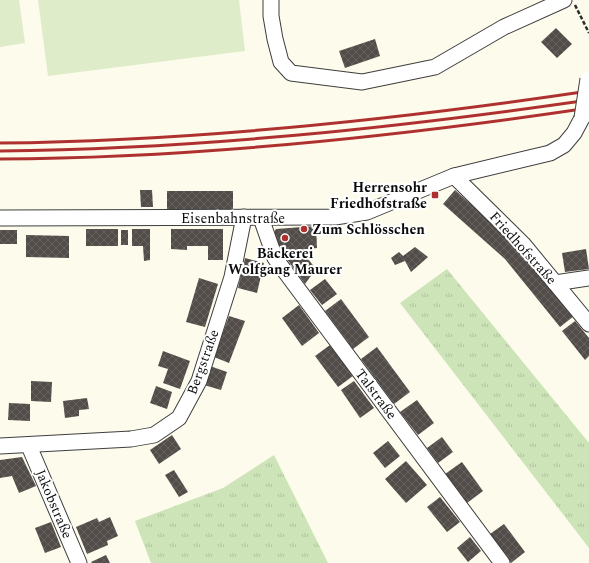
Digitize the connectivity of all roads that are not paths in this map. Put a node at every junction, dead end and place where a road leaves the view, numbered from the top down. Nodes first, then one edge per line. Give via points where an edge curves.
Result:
1 (271, 0) edge
2 (564, 0) edge
3 (589, 78) edge
4 (454, 176) junction
5 (244, 217) junction
6 (0, 218) edge
7 (261, 218) junction
8 (589, 278) edge
9 (555, 283) junction
10 (589, 324) edge
11 (0, 446) edge
12 (29, 446) junction
13 (79, 563) edge
14 (502, 563) edge

1 - 2 street via 271,16 281,62 291,73 362,82 435,66 504,27
3 - 4 street, Eisenbahnstraße, bridge via 582,118 564,145 550,153
4 - 7 street, Eisenbahnstraße via 367,212 335,217
4 - 9 street, Friedhofstraße via 523,244
5 - 6 street, Eisenbahnstraße
5 - 7 street, Eisenbahnstraße
5 - 12 street, Bergstraße via 232,277 202,373 179,418 154,436
7 - 14 street, Talstraße via 274,258
8 - 9 street
9 - 10 street, Friedhofstraße
11 - 12 street, Bergstraße
12 - 13 street, Jakobstraße

